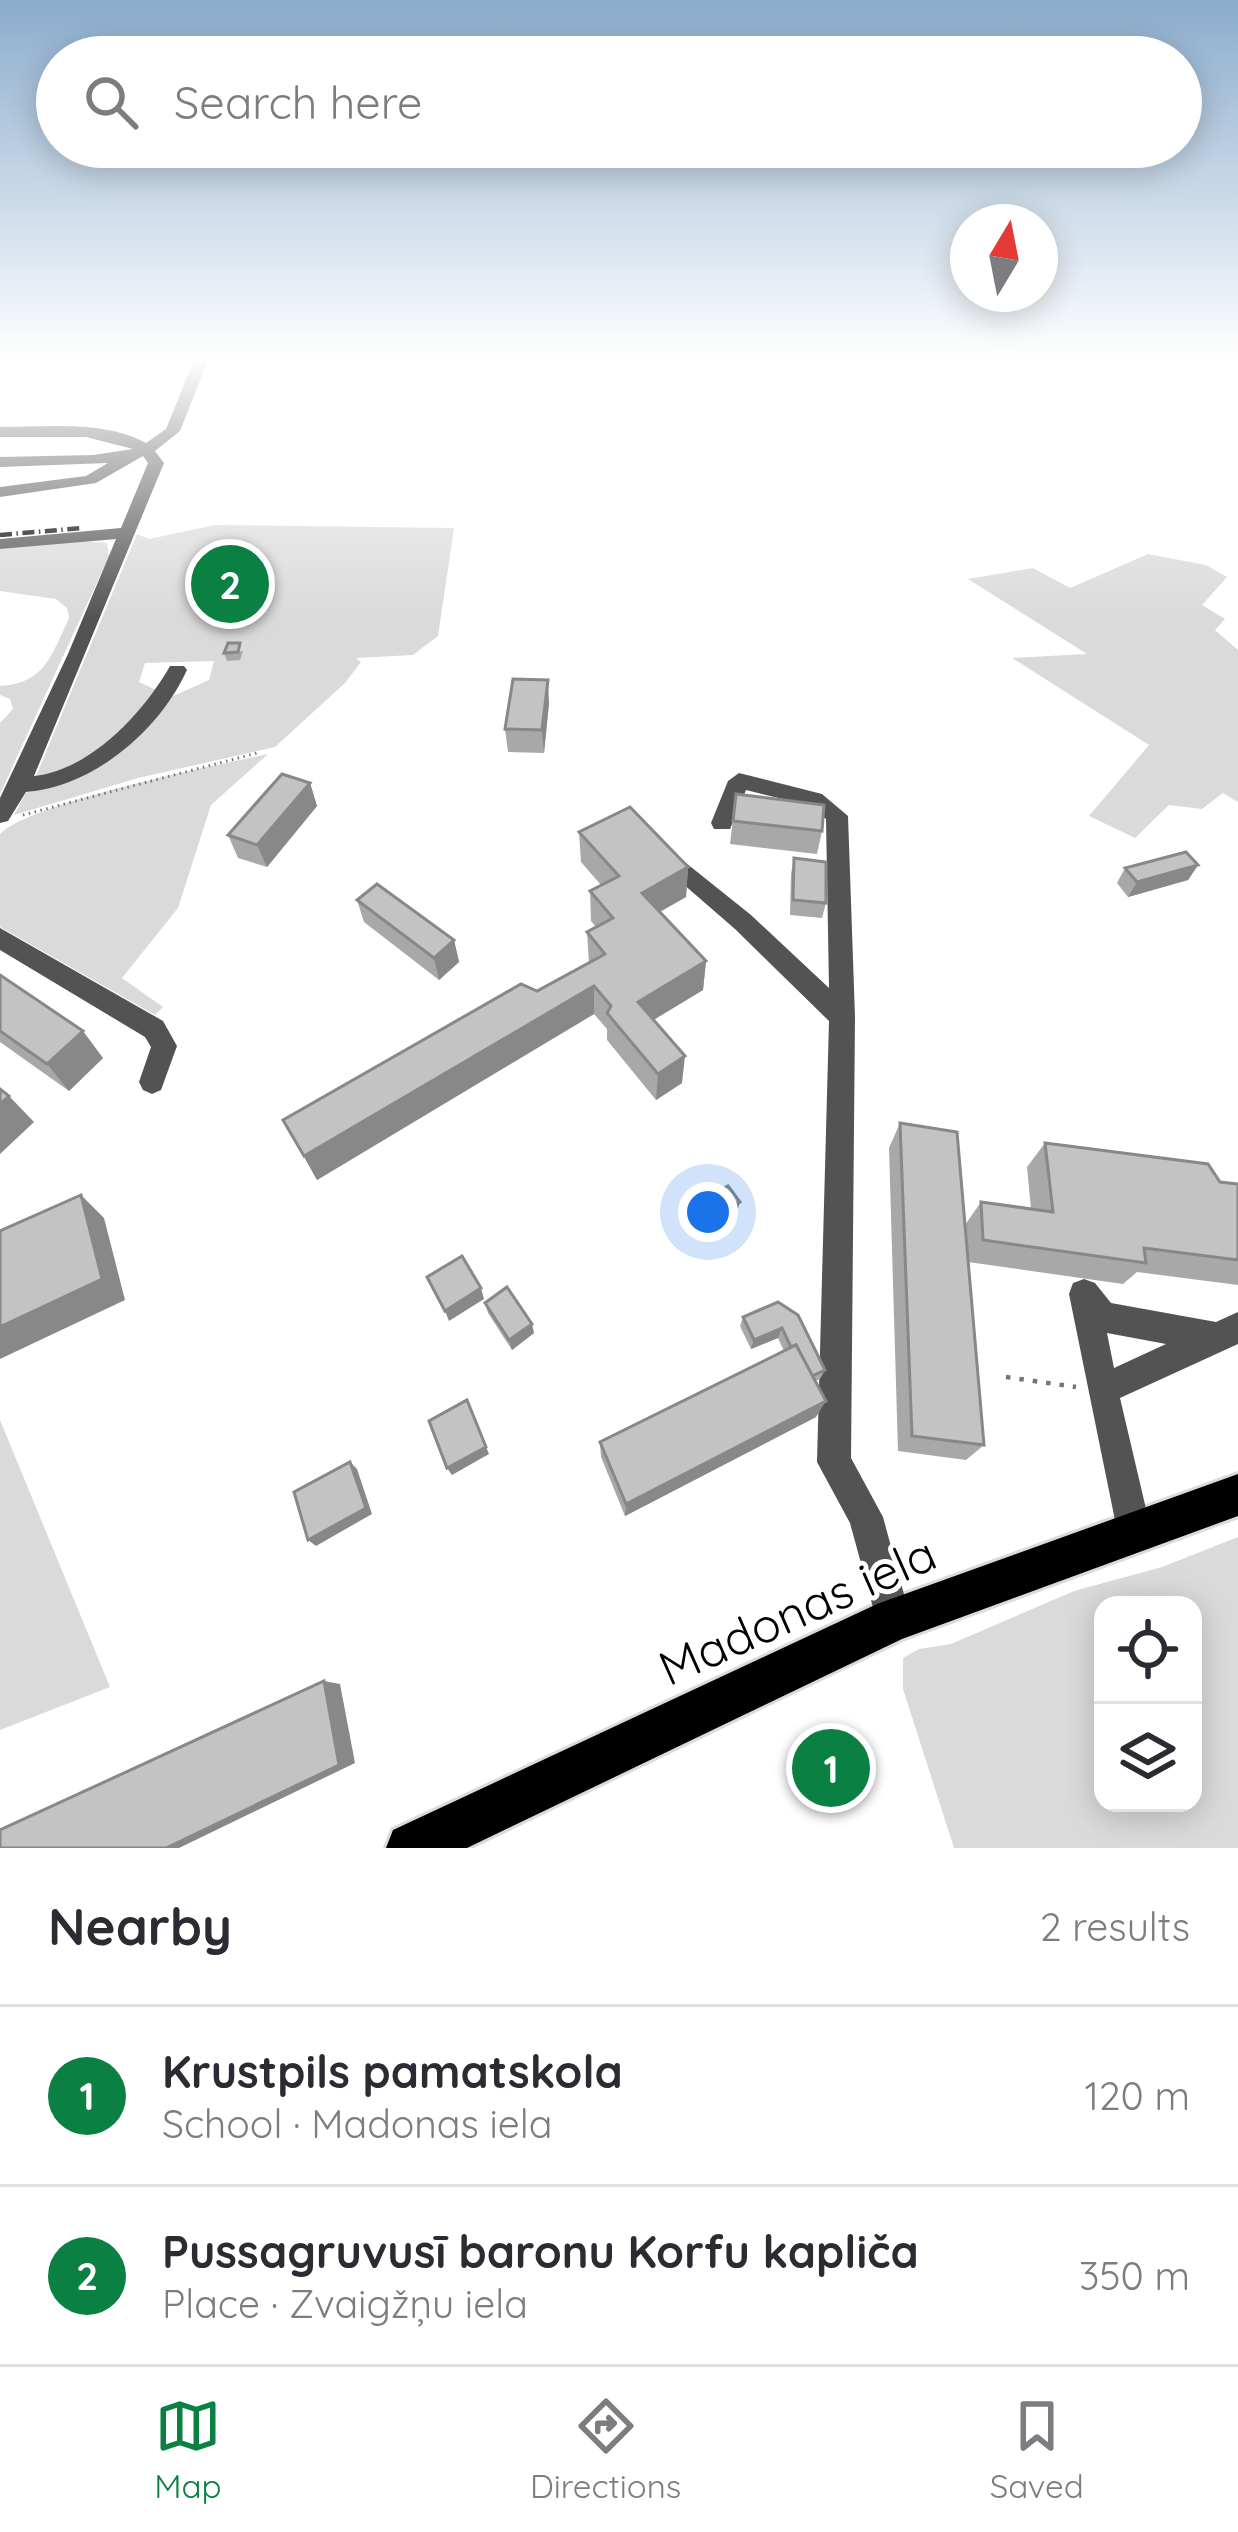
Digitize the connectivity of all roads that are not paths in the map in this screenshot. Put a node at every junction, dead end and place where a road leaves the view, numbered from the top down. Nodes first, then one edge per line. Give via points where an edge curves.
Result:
1 (124, 446) edge
2 (148, 446) edge
3 (137, 452) junction
4 (0, 462) edge
5 (0, 492) edge
6 (128, 533) junction
7 (0, 544) edge
8 (177, 670) dead end
9 (20, 784) junction
10 (5, 818) edge
11 (722, 823) dead end
12 (638, 836) edge
13 (0, 938) edge
14 (842, 1017) junction
15 (152, 1082) dead end
16 (1228, 1333) edge
17 (1102, 1390) junction
18 (1238, 1495) edge
19 (1134, 1530) junction
20 (893, 1620) junction
21 (411, 1848) edge

1 - 3 street
2 - 3 street
3 - 4 street
3 - 5 street via 90,480
3 - 6 street via 155,458 156,469
6 - 7 street
6 - 9 street
8 - 9 street via 163,697 79,771
9 - 10 street
11 - 14 street via 739,781 814,799 837,816
12 - 14 street
13 - 15 street via 154,1029 164,1046
14 - 20 street via 834,1462 866,1516
16 - 17 street
16 - 17 street via 1102,1317 1084,1294
17 - 19 street
18 - 19 main road, Madonas iela
19 - 20 main road, Madonas iela
20 - 21 main road, Madonas iela

